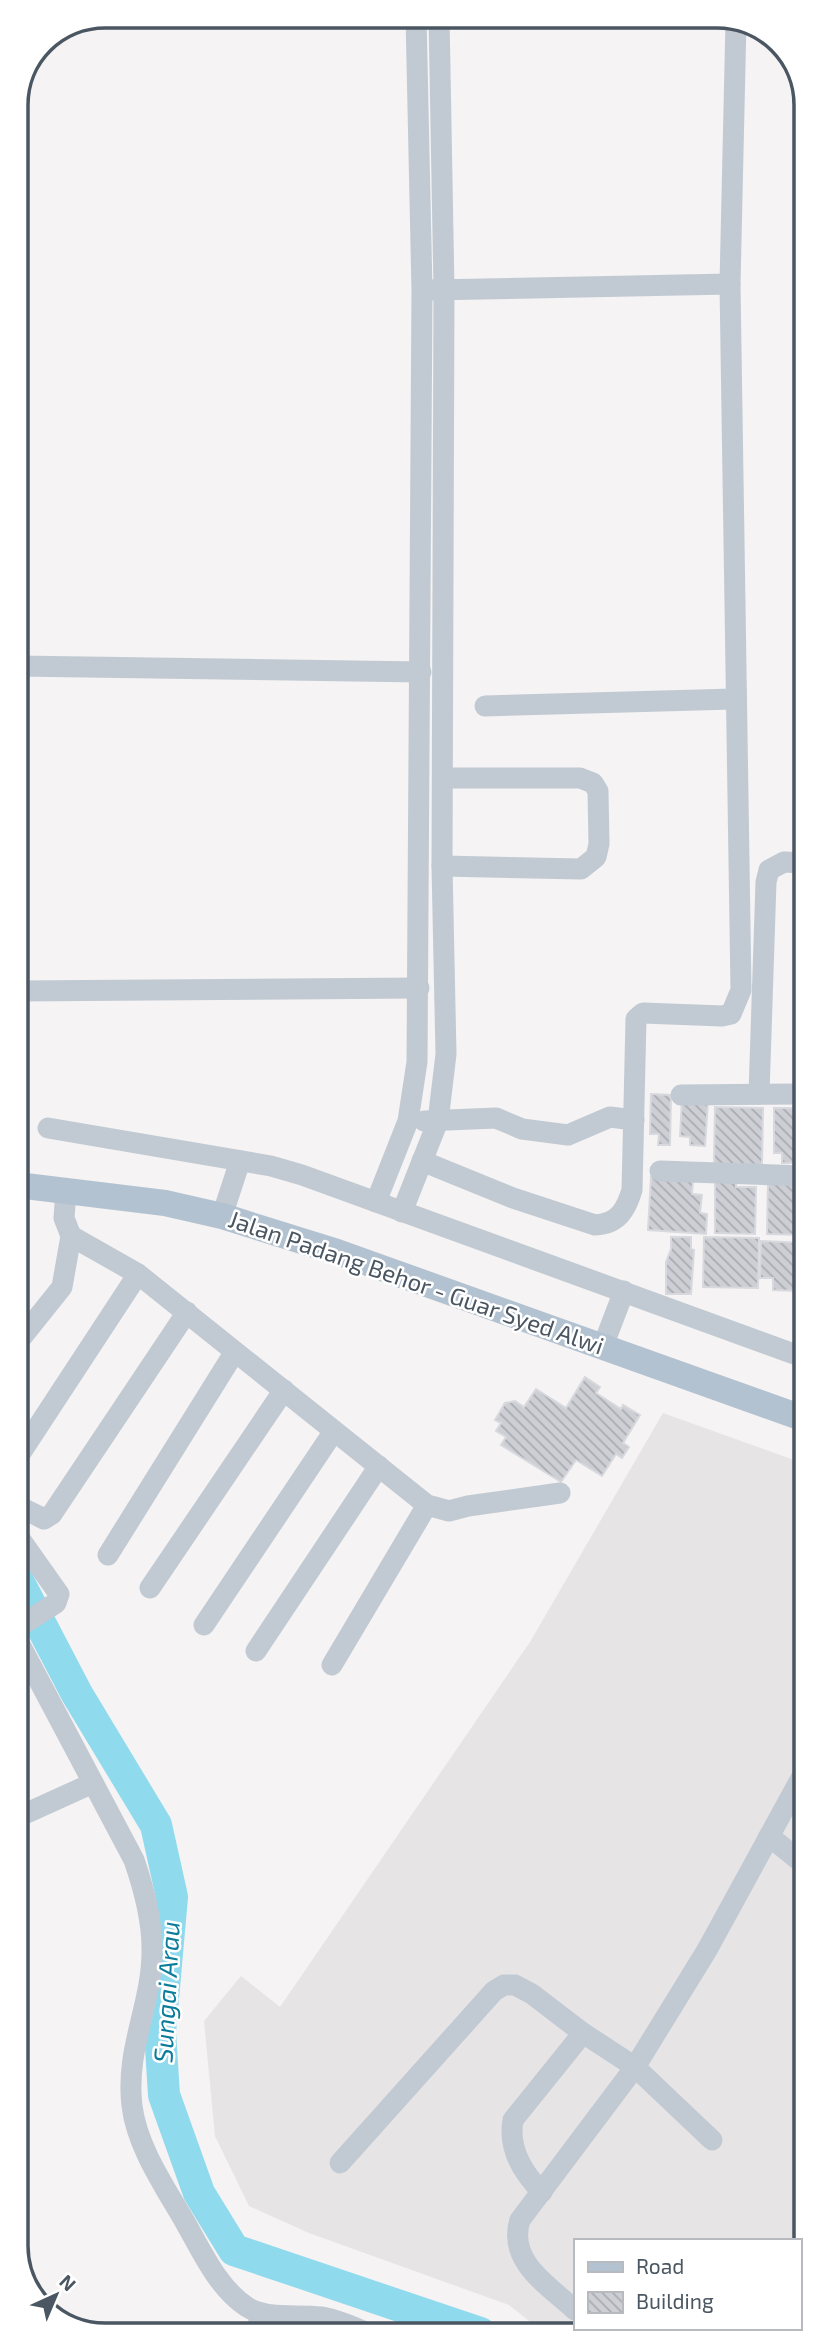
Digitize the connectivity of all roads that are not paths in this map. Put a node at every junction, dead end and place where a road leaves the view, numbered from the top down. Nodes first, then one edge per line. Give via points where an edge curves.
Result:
1 (416, 28) edge
2 (439, 28) edge
3 (736, 30) edge
4 (730, 284) junction
5 (444, 289) junction
6 (422, 291) junction
7 (28, 666) edge
8 (421, 672) junction
9 (734, 699) junction
10 (485, 706) dead end
11 (444, 778) junction
12 (794, 862) edge
13 (442, 866) junction
14 (419, 988) junction
15 (28, 991) edge
16 (759, 1094) junction
17 (794, 1094) edge
18 (681, 1095) dead end
19 (634, 1120) junction
20 (408, 1121) junction
21 (438, 1121) junction
22 (48, 1128) dead end
23 (240, 1161) junction
24 (422, 1161) junction
25 (660, 1171) dead end
26 (794, 1176) edge
27 (28, 1186) edge
28 (66, 1191) junction
29 (376, 1202) junction
30 (402, 1212) junction
31 (222, 1216) junction
32 (71, 1236) junction
33 (138, 1274) junction
34 (624, 1291) junction
35 (187, 1312) junction
36 (28, 1330) edge
37 (603, 1346) junction
38 (234, 1353) junction
39 (794, 1357) edge
40 (284, 1390) junction
41 (794, 1415) edge
42 (334, 1431) junction
43 (28, 1442) edge
44 (379, 1466) junction
45 (560, 1493) dead end
46 (427, 1505) junction
47 (28, 1511) edge
48 (28, 1550) edge
49 (108, 1555) dead end
50 (150, 1588) dead end
51 (28, 1624) edge
52 (204, 1625) dead end
53 (28, 1649) edge
54 (256, 1651) dead end
55 (332, 1665) dead end
56 (93, 1783) junction
57 (794, 1791) edge
58 (28, 1812) edge
59 (769, 1836) junction
60 (794, 1856) edge
61 (583, 2034) junction
62 (635, 2067) junction
63 (712, 2140) dead end
64 (340, 2164) dead end
65 (542, 2192) junction
66 (574, 2309) edge
67 (262, 2313) junction
68 (259, 2323) edge
69 (340, 2323) edge

1 - 6 street
2 - 5 street
3 - 4 street
4 - 5 street
4 - 9 street
5 - 6 street
5 - 11 street
6 - 8 street
7 - 8 street
8 - 14 street
9 - 10 street
9 - 19 street via 738,1004 731,1014 722,1016 643,1013 636,1019
11 - 13 street
11 - 13 street via 580,778 593,783 598,791 599,844 596,857 581,869
12 - 16 street via 769,870 766,882
13 - 21 street via 446,1054
14 - 15 street
14 - 20 street via 417,1062
16 - 17 street
16 - 18 street
19 - 21 street via 610,1117 568,1135 522,1129 496,1118
19 - 24 street via 632,1190 619,1218 607,1225 513,1198
20 - 21 street
20 - 29 street
21 - 24 street
22 - 23 street
23 - 29 street via 303,1175
23 - 31 street
24 - 30 street
25 - 26 street
27 - 28 main road, Jalan Padang Behor - Guar Syed Alwi
28 - 31 main road, Jalan Padang Behor - Guar Syed Alwi via 165,1203
28 - 32 street via 64,1219
29 - 30 street
30 - 34 street
31 - 37 main road, Jalan Padang Behor - Guar Syed Alwi
32 - 33 street
32 - 36 street via 62,1287
33 - 35 street
33 - 43 street
34 - 37 street
34 - 39 street
35 - 38 street
35 - 47 street via 52,1514 44,1519
37 - 41 main road, Jalan Padang Behor - Guar Syed Alwi
38 - 40 street
38 - 49 street
40 - 42 street
40 - 50 street
42 - 44 street
42 - 52 street
44 - 46 street
44 - 54 street
45 - 46 street via 449,1511
46 - 55 street
48 - 51 street via 59,1594 56,1603
53 - 56 street
56 - 58 street
56 - 67 street via 134,1860 149,1916 152,1950 147,1991 130,2062 132,2108 139,2133 214,2274 248,2308
57 - 59 street
59 - 60 street
59 - 62 street via 707,1950
61 - 62 street
61 - 64 street via 532,1994 504,1985
61 - 65 street via 513,2120 511,2130 521,2168
62 - 63 street
62 - 65 street
65 - 66 street via 520,2220 516,2245 522,2260
67 - 68 street
67 - 69 street via 323,2317

